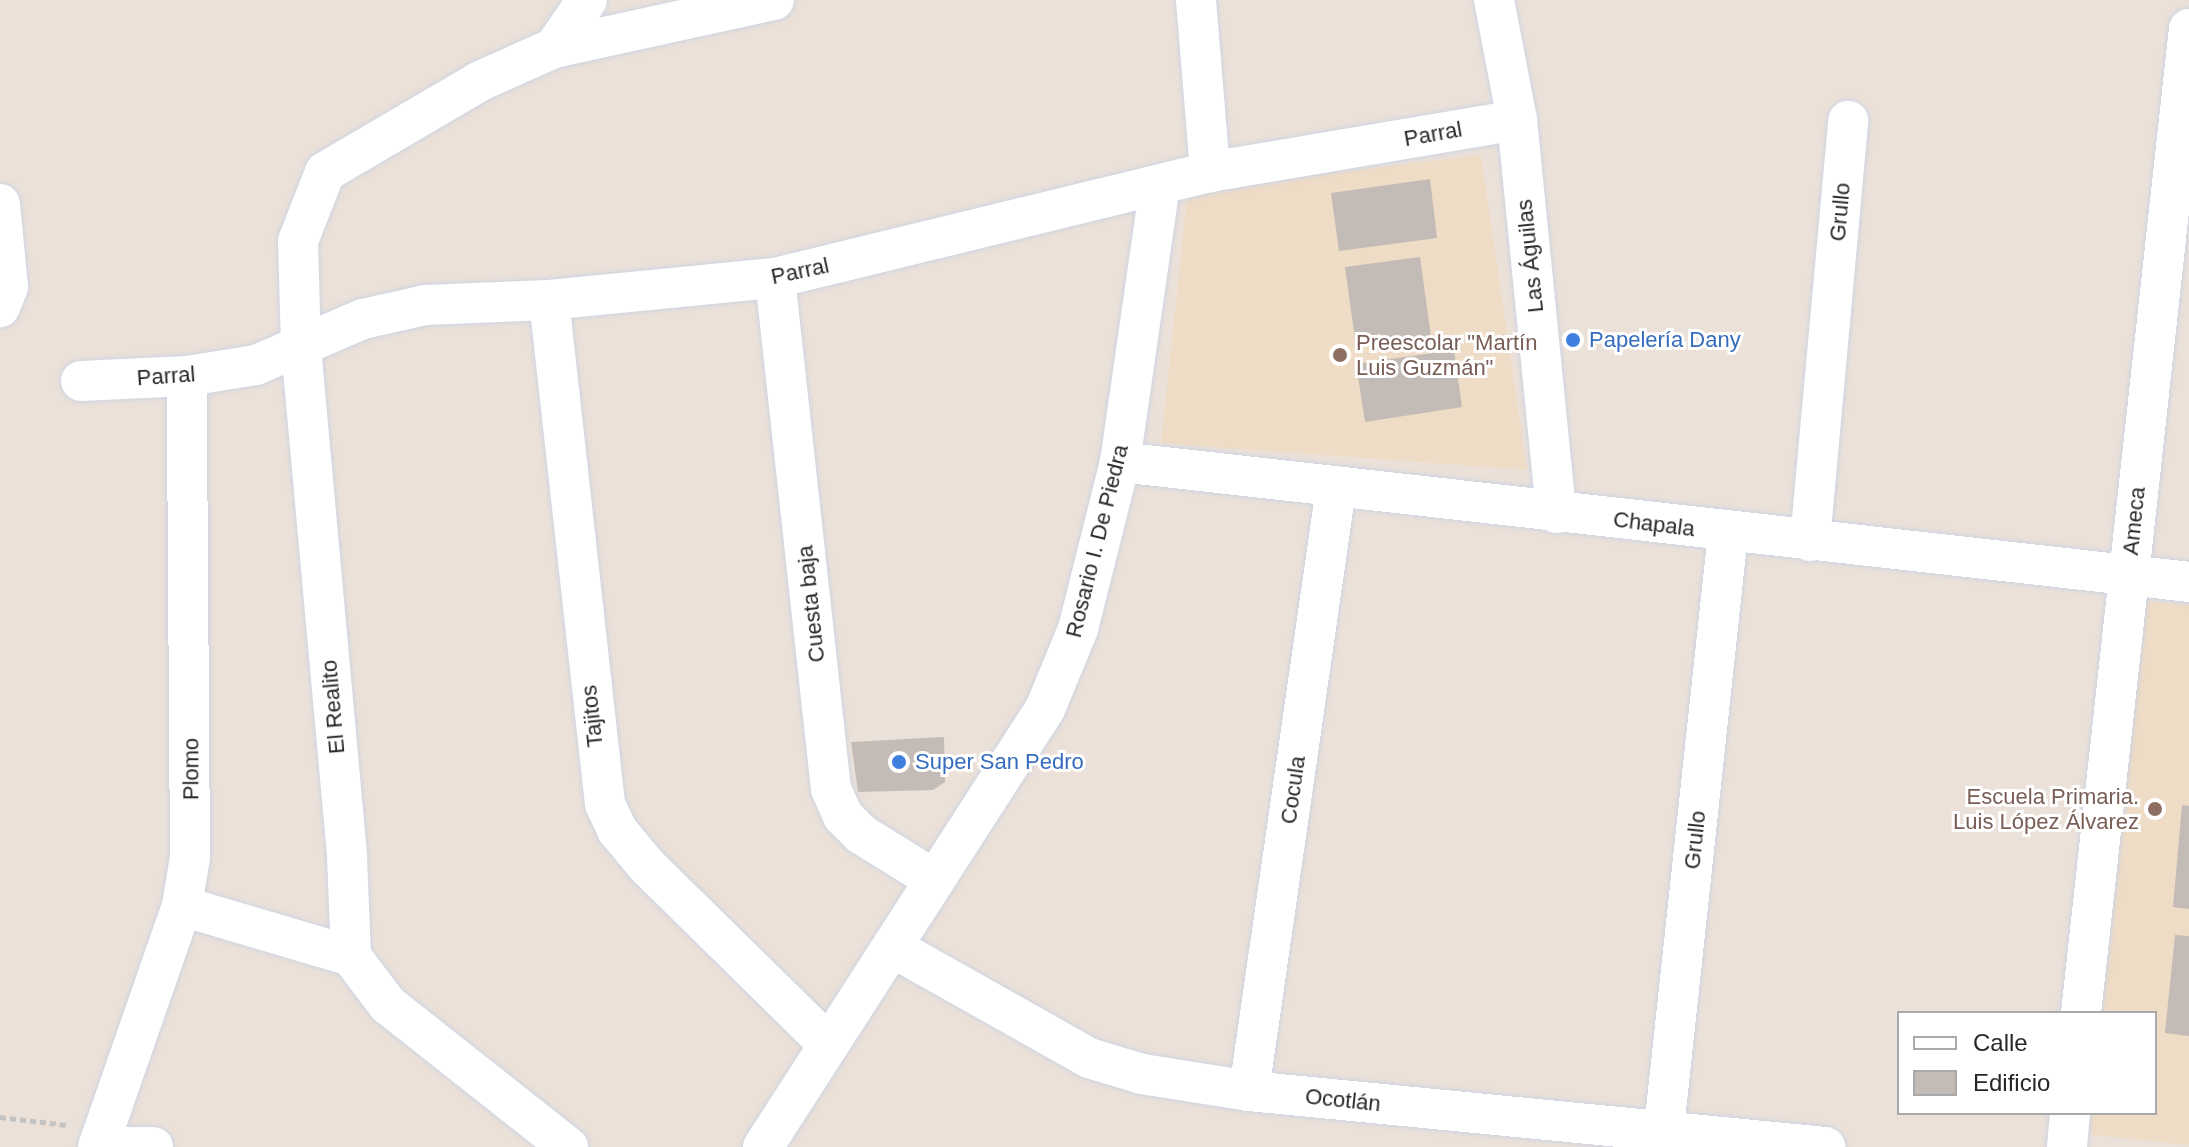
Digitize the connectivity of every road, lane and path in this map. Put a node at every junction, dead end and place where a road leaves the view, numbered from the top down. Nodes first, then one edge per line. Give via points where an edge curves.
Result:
1 (587, 0) edge
2 (774, 0) edge
3 (1196, 0) edge
4 (1494, 0) edge
5 (2189, 29) edge
6 (554, 48) junction
7 (1517, 120) junction
8 (1848, 121) dead end
9 (1210, 172) junction
10 (1160, 185) junction
11 (0, 204) edge
12 (775, 278) junction
13 (549, 300) junction
14 (0, 307) edge
15 (301, 348) junction
16 (187, 376) junction
17 (81, 381) dead end
18 (1120, 462) junction
19 (1336, 489) junction
20 (1556, 513) junction
21 (1728, 533) junction
22 (1810, 541) junction
23 (2128, 576) junction
24 (2189, 582) edge
25 (935, 880) junction
26 (182, 906) junction
27 (892, 947) junction
28 (351, 956) junction
29 (2081, 1011) edge
30 (827, 1043) junction
31 (1249, 1091) junction
32 (2070, 1115) edge
33 (0, 1117) edge
34 (1662, 1140) edge
35 (106, 1141) edge
36 (153, 1147) edge
37 (568, 1147) edge
38 (763, 1147) edge
39 (1825, 1147) edge
40 (2067, 1147) edge

1 - 6 street
2 - 6 street
3 - 9 street
4 - 7 street, Las Águilas
5 - 23 street, Ameca
6 - 15 street, El Realito via 480,81 325,172 298,241
7 - 9 street, Parral
7 - 20 street, Las Águilas
8 - 22 street, Grullo
9 - 10 street, Parral
10 - 12 street, Parral
10 - 18 street, Rosario I. De Piedra
11 - 14 street via 8,287
12 - 13 street, Parral
12 - 25 street, Cuesta baja via 831,789 843,816 861,834
13 - 15 street, Parral via 425,305 363,319
13 - 30 street, Tajitos via 605,804 617,830 647,866
15 - 16 street, Parral via 256,365
15 - 28 street, El Realito via 347,855
16 - 17 street, Parral
16 - 26 street, Plomo via 190,857
18 - 19 street, Chapala
18 - 25 street, Rosario I. De Piedra via 1078,629 1045,709
19 - 20 street, Chapala
19 - 31 street, Cocula
20 - 21 street, Chapala
21 - 22 street, Chapala
21 - 34 street, Grullo
22 - 23 street, Chapala
23 - 24 street, Chapala
23 - 29 street, Ameca
25 - 27 street, Rosario I. De Piedra
26 - 28 street
26 - 35 street, Plomo
27 - 30 street, Rosario I. De Piedra
27 - 31 street, Ocotlán via 1101,1063
28 - 37 street via 388,1005
30 - 38 street, Rosario I. De Piedra
31 - 34 street, Ocotlán
32 - 40 street
33 - 35 path
34 - 39 street, Ocotlán
35 - 36 street

